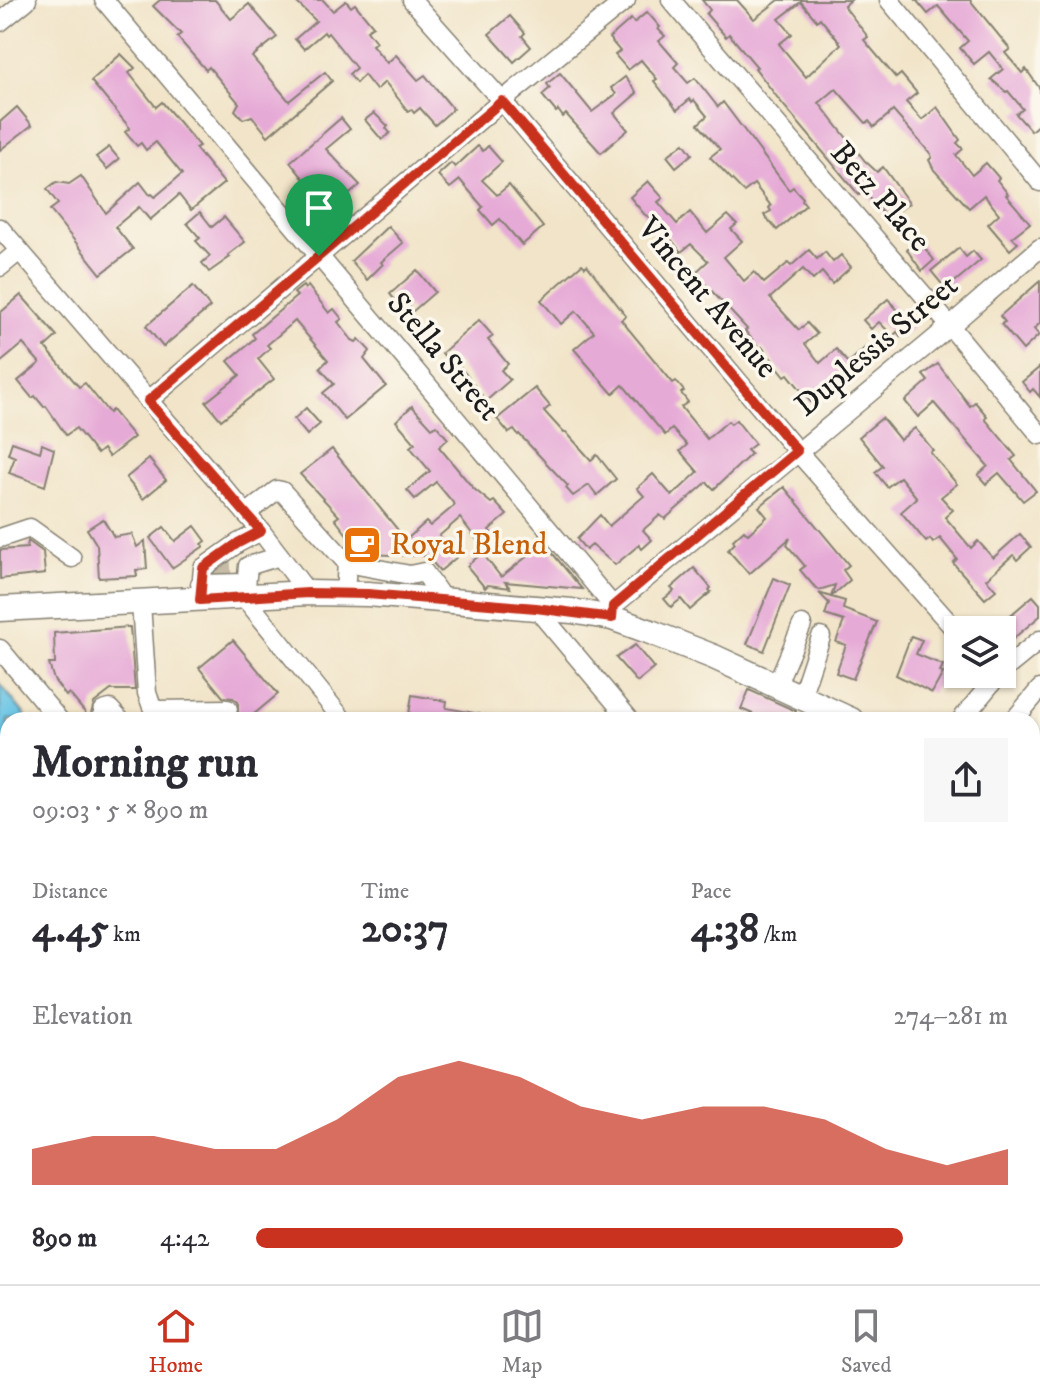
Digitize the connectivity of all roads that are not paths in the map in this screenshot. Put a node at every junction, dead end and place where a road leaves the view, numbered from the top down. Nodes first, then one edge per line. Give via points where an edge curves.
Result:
1 (27, 0) edge
2 (104, 0) edge
3 (412, 0) edge
4 (626, 0) edge
5 (671, 0) edge
6 (889, 0) edge
7 (0, 22) edge
8 (502, 101) junction
9 (1040, 182) edge
10 (0, 228) edge
11 (1040, 248) edge
12 (18, 252) junction
13 (319, 256) junction
14 (0, 267) edge
15 (950, 326) junction
16 (148, 401) junction
17 (1040, 435) edge
18 (797, 451) junction
19 (246, 514) junction
20 (261, 531) junction
21 (0, 538) edge
22 (280, 556) junction
23 (72, 558) dead end
24 (347, 563) junction
25 (243, 578) junction
26 (204, 580) junction
27 (308, 593) junction
28 (345, 594) junction
29 (438, 600) junction
30 (141, 603) junction
31 (87, 605) junction
32 (536, 608) junction
33 (0, 609) edge
34 (612, 612) junction
35 (944, 617) edge
36 (0, 625) edge
37 (802, 625) dead end
38 (821, 637) dead end
39 (1040, 640) edge
40 (0, 649) edge
41 (1016, 659) edge
42 (776, 686) junction
43 (987, 688) edge
44 (1040, 689) edge
45 (801, 697) junction
46 (228, 709) dead end
47 (52, 712) edge
48 (337, 712) edge
49 (623, 712) edge
50 (834, 712) edge
51 (967, 712) edge
52 (1021, 712) edge

1 - 7 street
2 - 13 street, Stella Street
3 - 8 street, Vincent Avenue
4 - 8 street
5 - 15 street, Betz Place
6 - 9 street
8 - 13 street
8 - 18 street, Vincent Avenue
10 - 12 street
11 - 15 street, Duplessis Street
12 - 14 street
12 - 16 street
13 - 16 street
13 - 34 street, Stella Street
15 - 17 street, Betz Place
15 - 18 street, Duplessis Street
16 - 19 street
18 - 34 street, Duplessis Street
18 - 35 street, Vincent Avenue
19 - 20 street
19 - 24 street via 282,491
20 - 22 street
20 - 26 street via 238,543
21 - 23 street via 30,528
22 - 25 street
22 - 27 street
24 - 28 street
24 - 29 street via 410,575 424,572
25 - 26 main road
25 - 27 main road
25 - 48 street
26 - 30 main road
27 - 28 main road
28 - 29 main road
29 - 32 main road
30 - 31 main road
30 - 46 street via 152,707
31 - 33 main road
31 - 36 main road
32 - 34 main road
32 - 49 street
34 - 42 main road
37 - 42 street
38 - 45 street
39 - 41 street
40 - 47 street
42 - 45 main road
43 - 51 street
44 - 52 street
45 - 50 main road

